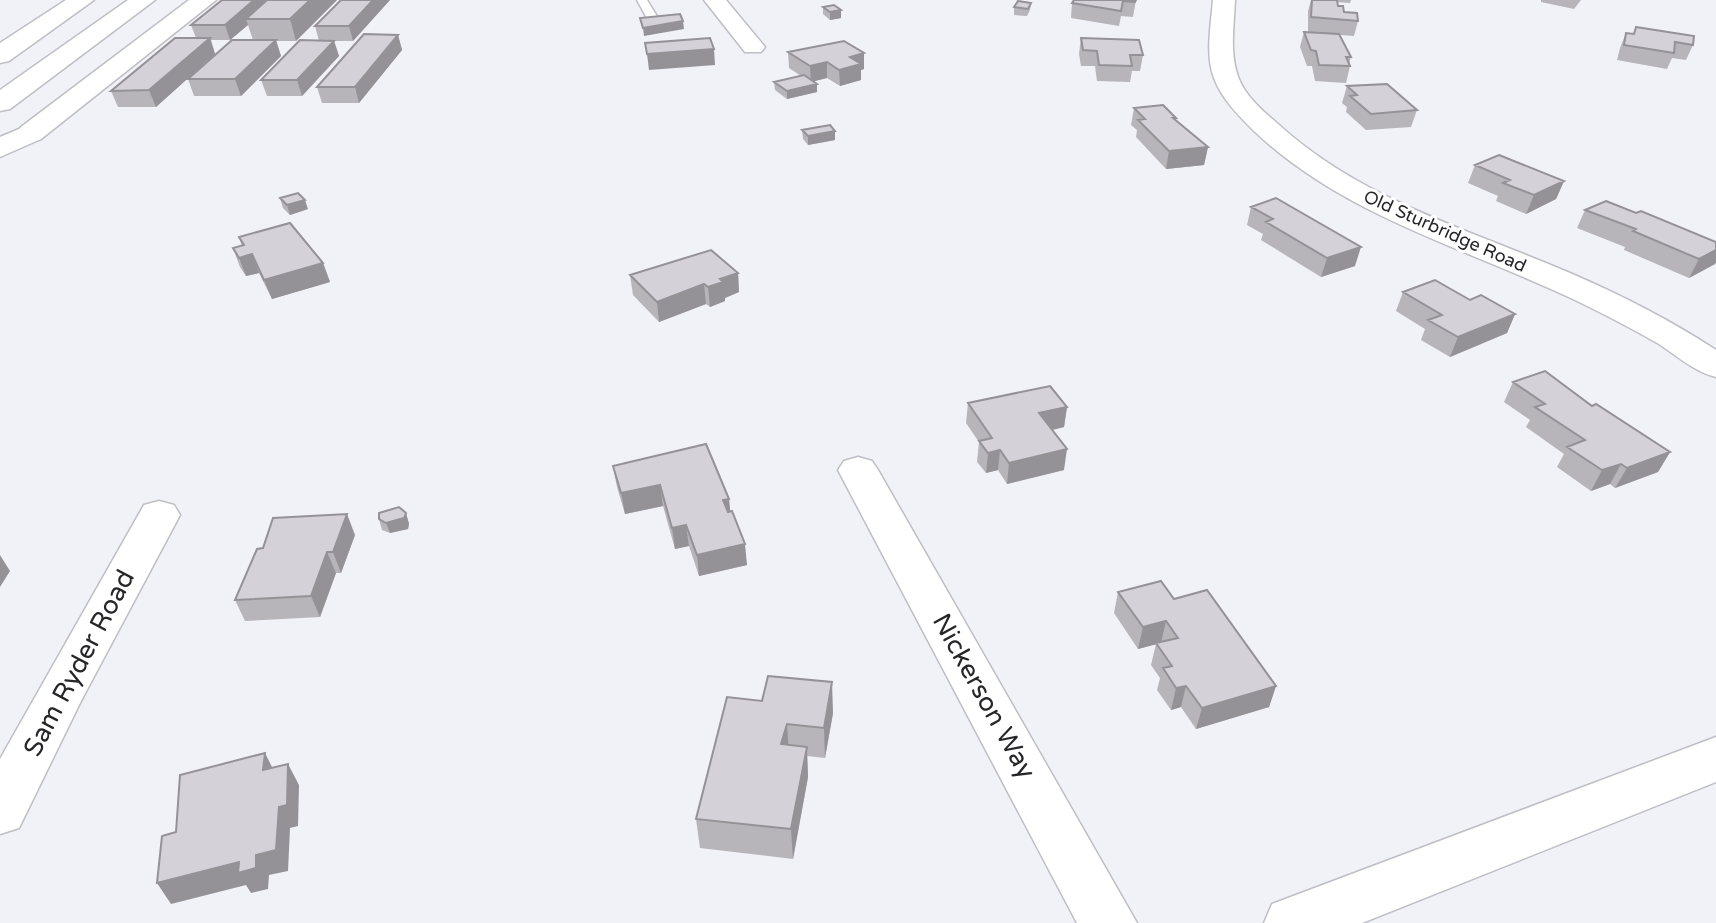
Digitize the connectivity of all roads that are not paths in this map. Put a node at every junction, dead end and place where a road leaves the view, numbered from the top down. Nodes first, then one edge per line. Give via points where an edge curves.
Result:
1 (82, 0) edge
2 (143, 0) edge
3 (204, 0) edge
4 (642, 0) edge
5 (715, 0) edge
6 (1224, 0) edge
7 (652, 18) edge
8 (753, 47) dead end
9 (0, 55) edge
10 (0, 103) edge
11 (31, 133) junction
12 (0, 138) edge
13 (0, 148) edge
14 (1716, 366) edge
15 (858, 470) dead end
16 (159, 515) dead end
17 (1716, 759) edge
18 (0, 811) edge
19 (1108, 923) edge
20 (1293, 923) edge

1 - 9 main road
2 - 10 main road
3 - 11 main road
4 - 7 lane
5 - 8 street
6 - 14 street, Old Sturbridge Road via 1221,55 1226,78 1240,102 1302,158 1423,225 1595,297
11 - 12 main road
11 - 13 main road
15 - 19 street, Nickerson Way
16 - 18 street, Sam Ryder Road
17 - 20 street

